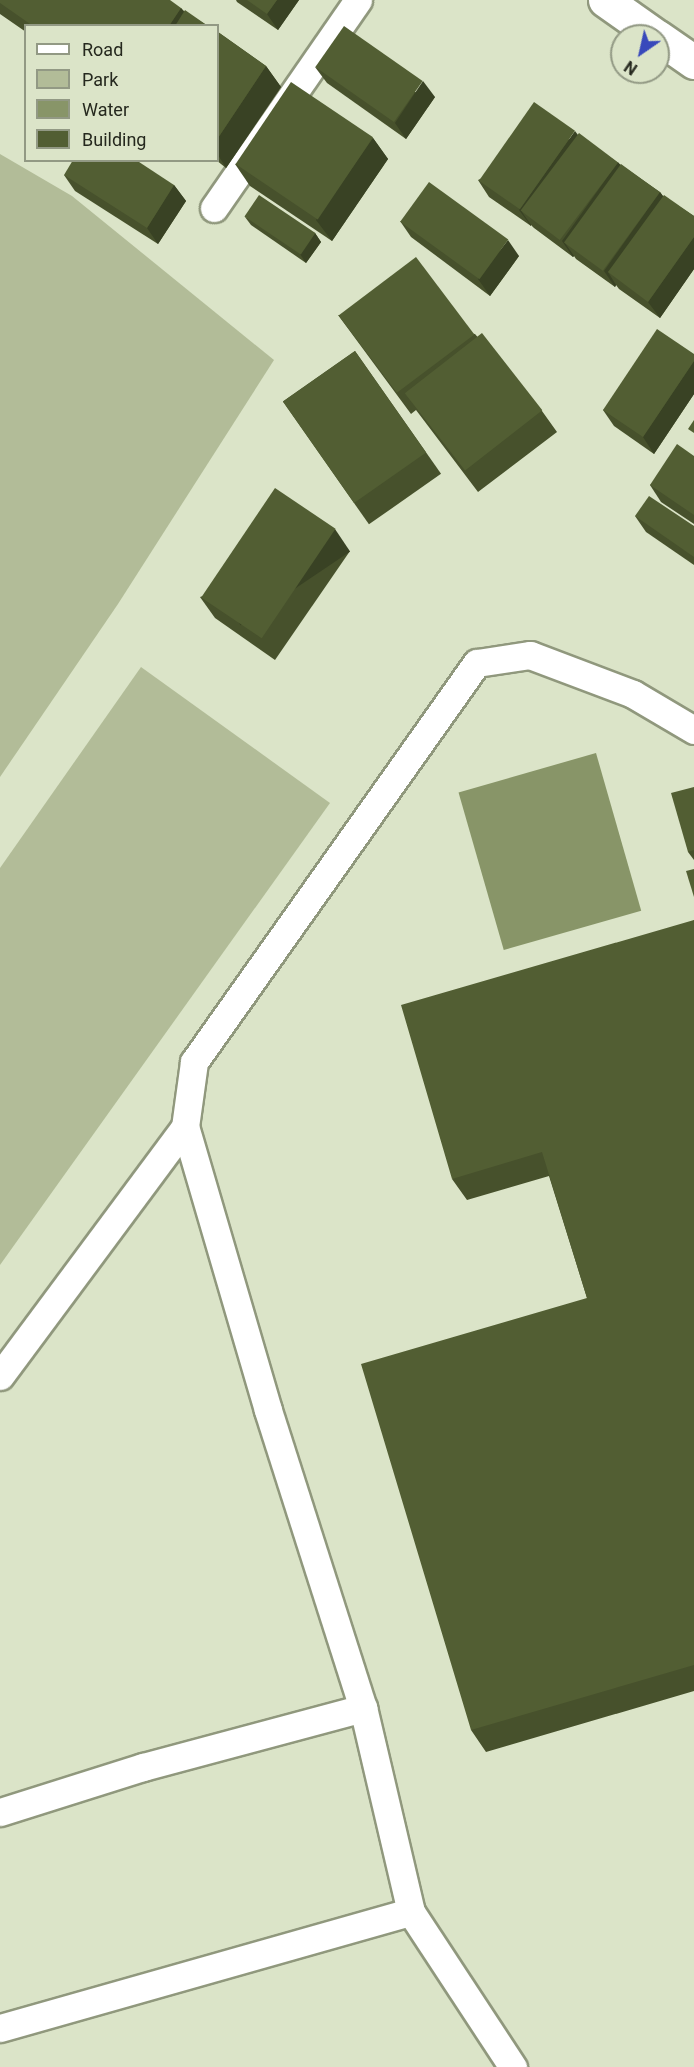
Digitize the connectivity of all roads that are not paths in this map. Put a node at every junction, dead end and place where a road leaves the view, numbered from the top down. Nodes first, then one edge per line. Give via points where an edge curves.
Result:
1 (358, 0) edge
2 (604, 0) edge
3 (638, 24) edge
4 (670, 46) edge
5 (694, 62) edge
6 (214, 208) dead end
7 (694, 730) edge
8 (185, 1127) junction
9 (0, 1376) edge
10 (363, 1708) junction
11 (0, 1812) edge
12 (411, 1912) junction
13 (0, 2028) edge
14 (513, 2067) edge

1 - 6 lane
2 - 3 main road
4 - 5 main road
7 - 8 lane via 633,694 530,655 477,663 194,1062
8 - 9 lane
8 - 10 lane via 267,1410
10 - 11 lane via 143,1767
10 - 12 lane
12 - 13 lane
12 - 14 lane

